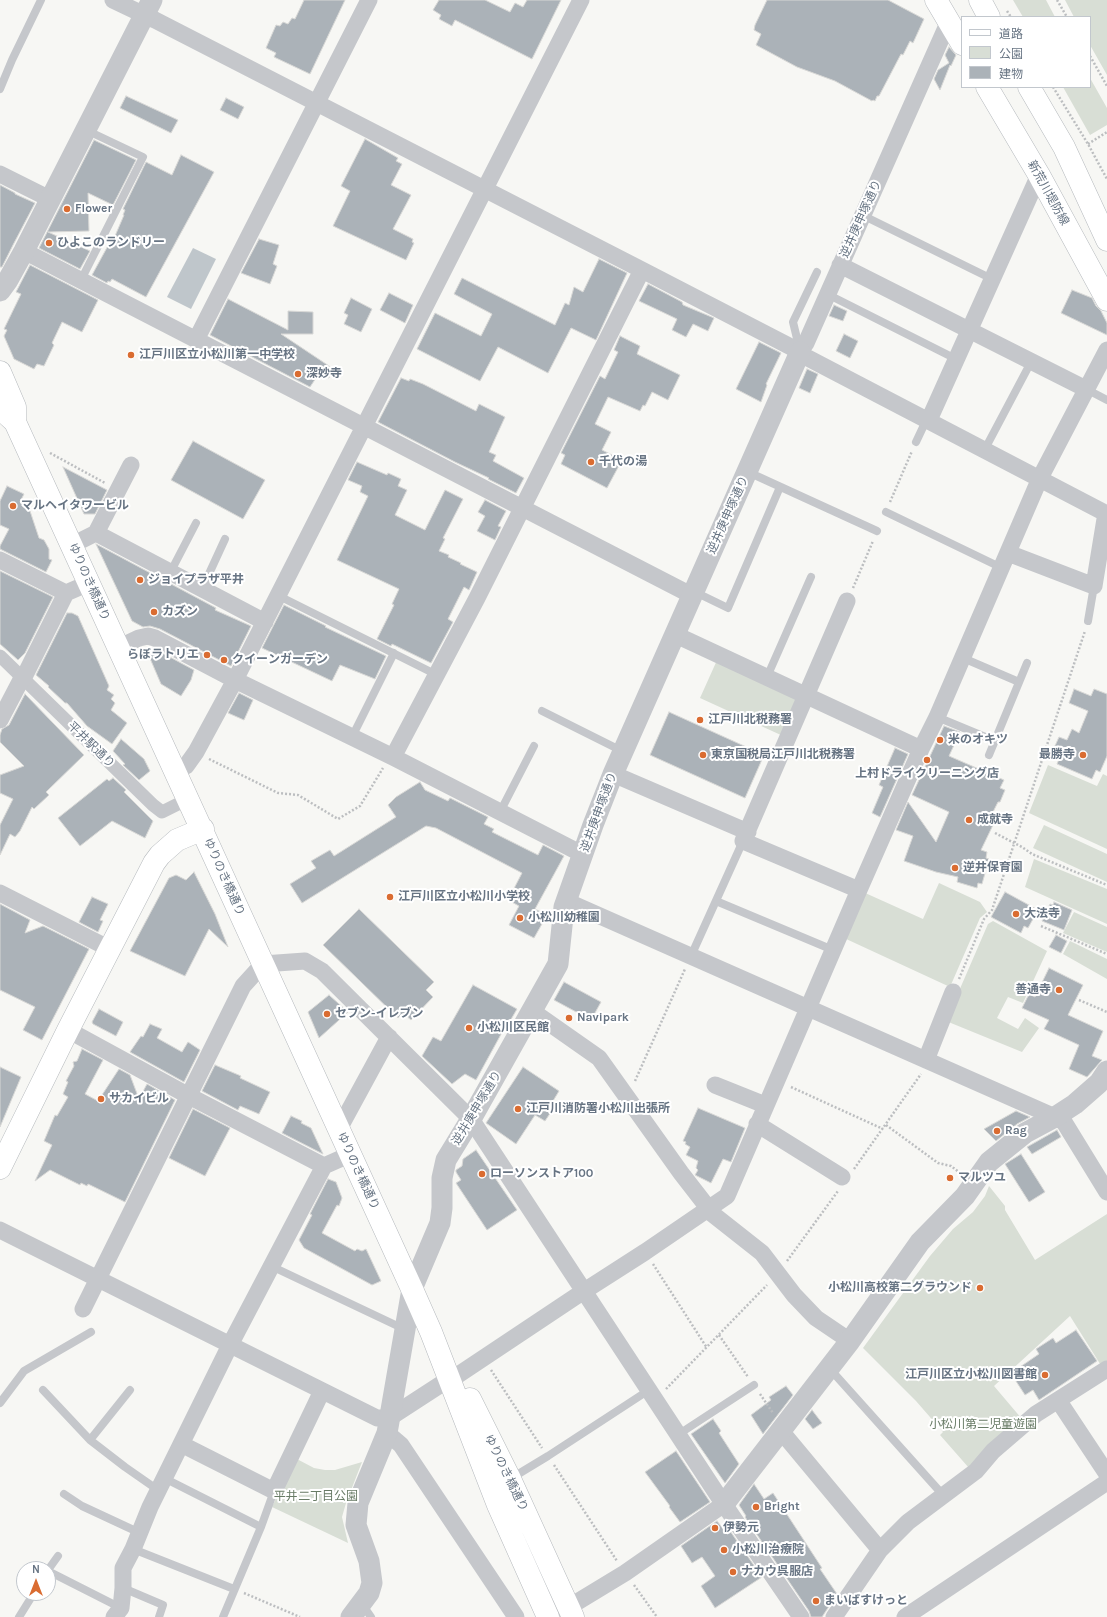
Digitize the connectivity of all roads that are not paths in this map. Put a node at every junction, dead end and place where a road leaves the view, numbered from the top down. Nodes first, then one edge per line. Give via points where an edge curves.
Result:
1 (41, 0) edge
2 (113, 0) edge
3 (370, 0) edge
4 (581, 0) edge
5 (936, 0) edge
6 (980, 0) edge
7 (148, 8) edge
8 (989, 16) edge
9 (949, 21) junction
10 (961, 42) edge
11 (0, 88) edge
12 (988, 88) edge
13 (1030, 88) edge
14 (317, 104) junction
15 (86, 130) junction
16 (0, 174) edge
17 (1039, 175) junction
18 (485, 189) junction
19 (50, 199) junction
20 (862, 215) junction
21 (1107, 240) edge
22 (24, 251) junction
23 (840, 265) junction
24 (642, 270) junction
25 (817, 272) dead end
26 (992, 278) junction
27 (81, 280) junction
28 (0, 291) edge
29 (827, 294) junction
30 (1107, 300) edge
31 (969, 330) junction
32 (196, 340) junction
33 (1107, 350) edge
34 (800, 352) junction
35 (956, 359) junction
36 (1031, 362) junction
37 (0, 372) edge
38 (1086, 389) junction
39 (1107, 400) edge
40 (0, 405) edge
41 (929, 420) junction
42 (15, 422) junction
43 (365, 428) junction
44 (916, 442) dead end
45 (985, 450) junction
46 (130, 466) dead end
47 (747, 472) junction
48 (1040, 478) junction
49 (780, 487) junction
50 (521, 508) junction
51 (886, 512) dead end
52 (1107, 513) edge
53 (196, 523) dead end
54 (877, 531) dead end
55 (96, 533) junction
56 (225, 539) dead end
57 (72, 545) junction
58 (0, 560) edge
59 (1005, 560) junction
60 (170, 573) junction
61 (811, 576) dead end
62 (89, 582) junction
63 (1094, 586) junction
64 (202, 589) junction
65 (66, 593) junction
66 (694, 594) junction
67 (278, 596) junction
68 (847, 601) dead end
69 (1088, 621) road end
70 (265, 622) junction
71 (676, 635) junction
72 (118, 648) junction
73 (394, 653) junction
74 (0, 656) edge
75 (962, 658) junction
76 (1028, 663) dead end
77 (437, 675) junction
78 (767, 677) junction
79 (22, 678) junction
80 (235, 680) junction
81 (1019, 682) junction
82 (806, 695) junction
83 (542, 711) dead end
84 (937, 717) junction
85 (0, 720) edge
86 (352, 737) junction
87 (994, 741) junction
88 (534, 746) dead end
89 (921, 750) junction
90 (622, 751) junction
91 (989, 755) dead end
92 (392, 757) junction
93 (174, 772) junction
94 (613, 774) junction
95 (188, 799) junction
96 (500, 812) junction
97 (203, 829) junction
98 (746, 836) junction
99 (584, 855) junction
100 (858, 890) junction
101 (0, 893) edge
102 (566, 901) junction
103 (716, 901) junction
104 (110, 949) junction
105 (833, 950) junction
106 (691, 956) junction
107 (263, 964) junction
108 (953, 992) road end
109 (808, 1007) junction
110 (532, 1011) junction
111 (68, 1030) junction
112 (389, 1037) junction
113 (926, 1060) junction
114 (1107, 1071) edge
115 (715, 1085) dead end
116 (189, 1096) junction
117 (765, 1105) junction
118 (1055, 1117) junction
119 (471, 1119) junction
120 (757, 1124) junction
121 (339, 1129) junction
122 (351, 1154) junction
123 (324, 1166) junction
124 (0, 1168) edge
125 (842, 1177) dead end
126 (1107, 1192) edge
127 (708, 1209) junction
128 (0, 1230) edge
129 (271, 1266) junction
130 (98, 1278) junction
131 (412, 1289) junction
132 (583, 1291) junction
133 (83, 1309) dead end
134 (404, 1330) junction
135 (91, 1332) dead end
136 (850, 1341) junction
137 (230, 1345) junction
138 (829, 1368) junction
139 (1107, 1369) edge
140 (453, 1377) junction
141 (754, 1386) dead end
142 (43, 1390) dead end
143 (130, 1390) dead end
144 (322, 1391) junction
145 (652, 1395) junction
146 (1058, 1400) junction
147 (0, 1403) edge
148 (388, 1426) junction
149 (781, 1431) junction
150 (679, 1434) junction
151 (90, 1440) junction
152 (181, 1444) junction
153 (1107, 1474) edge
154 (510, 1479) junction
155 (1107, 1482) edge
156 (161, 1484) junction
157 (274, 1490) junction
158 (64, 1494) dead end
159 (943, 1495) junction
160 (724, 1504) junction
161 (261, 1527) junction
162 (140, 1533) junction
163 (133, 1549) junction
164 (880, 1550) junction
165 (58, 1556) dead end
166 (55, 1561) edge
167 (56, 1576) edge
168 (123, 1588) junction
169 (234, 1589) junction
170 (29, 1601) edge
171 (571, 1612) edge
172 (117, 1613) edge
173 (361, 1613) edge
174 (19, 1617) edge
175 (159, 1617) edge
176 (223, 1617) edge
177 (516, 1617) edge
178 (548, 1617) edge
179 (801, 1617) edge
180 (834, 1617) edge
181 (905, 1617) edge

1 - 11 lane
2 - 7 street
3 - 14 street
4 - 18 street
5 - 9 main road
6 - 8 main road
7 - 14 street via 155,20
7 - 15 street
9 - 10 main road
9 - 20 street, 逆井庚申塚通り
12 - 17 main road, 新荒川堤防線
13 - 21 main road via 1064,148
14 - 18 street
14 - 32 street
15 - 19 street
15 - 27 lane via 142,157
16 - 19 street
17 - 26 street
17 - 30 main road, 新荒川堤防線
18 - 24 street
18 - 43 street
19 - 22 street
20 - 23 street, 逆井庚申塚通り
20 - 26 lane
22 - 27 street
22 - 28 street
23 - 29 street, 逆井庚申塚通り
23 - 31 street
24 - 34 street
24 - 50 street
25 - 34 lane via 793,322
26 - 31 street
27 - 32 street
29 - 34 street, 逆井庚申塚通り
29 - 35 lane
31 - 35 street
31 - 36 street
32 - 43 street
33 - 38 street
34 - 41 street
34 - 47 street, 逆井庚申塚通り
35 - 41 street
36 - 38 street
36 - 45 lane
37 - 42 main road via 16,407
38 - 39 lane
38 - 48 street
40 - 42 main road
41 - 44 lane via 924,424
41 - 45 street
42 - 57 main road, ゆりのき橋通り
43 - 50 street
43 - 67 street
45 - 48 street
46 - 55 street
47 - 49 lane
47 - 66 street, 逆井庚申塚通り
48 - 52 street
48 - 59 street
49 - 54 lane
49 - 66 lane via 728,608
50 - 66 street
50 - 77 street
51 - 59 lane
52 - 63 street
53 - 60 lane
55 - 57 street
55 - 60 street
56 - 64 lane
57 - 62 main road, ゆりのき橋通り
58 - 65 street
59 - 63 street
59 - 75 street
60 - 64 street
61 - 78 lane
62 - 65 street
62 - 72 main road, ゆりのき橋通り
63 - 69 lane
64 - 70 street
65 - 79 street
66 - 71 street, 逆井庚申塚通り
67 - 70 street
67 - 73 lane
68 - 82 street
70 - 80 street
71 - 78 street
71 - 90 street, 逆井庚申塚通り
72 - 80 street via 148,636
72 - 93 main road, ゆりのき橋通り
73 - 77 lane
73 - 86 lane
74 - 79 street, 平井駅通り
75 - 81 lane
75 - 84 street
76 - 81 lane
77 - 92 street
78 - 82 street
79 - 85 street
79 - 95 street, 平井駅通り via 162,812
80 - 86 street
80 - 93 street via 196,752 186,766
81 - 87 lane
82 - 89 street
82 - 98 street
83 - 90 lane
84 - 87 lane
84 - 89 street
86 - 92 street
87 - 91 lane
88 - 96 lane
89 - 100 street
90 - 94 street, 逆井庚申塚通り
92 - 96 street
93 - 95 main road, ゆりのき橋通り
94 - 98 street
94 - 99 street, 逆井庚申塚通り
95 - 97 main road, ゆりのき橋通り
96 - 99 street
97 - 104 main road via 177,840 160,855
97 - 107 main road, ゆりのき橋通り
98 - 100 street
98 - 103 lane
99 - 102 street, 逆井庚申塚通り
100 - 105 street
101 - 104 street
102 - 106 street
102 - 110 street, 逆井庚申塚通り via 558,964
103 - 105 lane
103 - 106 lane
104 - 111 main road
105 - 109 street
106 - 109 street
107 - 112 street via 305,961 322,971
107 - 116 street via 243,986
107 - 121 main road, ゆりのき橋通り
108 - 113 street
109 - 113 street
109 - 117 street
110 - 119 street, 逆井庚申塚通り
110 - 127 street via 599,1058
111 - 116 street
111 - 124 main road
112 - 119 street
112 - 121 street
113 - 118 street
114 - 118 street via 1099,1084
115 - 117 street
116 - 123 street
116 - 130 street
117 - 120 street
118 - 126 street via 1064,1122
118 - 136 street via 1025,1133 989,1162 965,1196 920,1242
119 - 131 street, 逆井庚申塚通り via 446,1160 442,1178 440,1224
119 - 132 street
120 - 125 street
120 - 127 street via 727,1196
121 - 122 main road, ゆりのき橋通り
122 - 123 street
122 - 131 main road, ゆりのき橋通り
123 - 129 street
127 - 132 street
127 - 136 street via 762,1253 794,1295 816,1318
128 - 130 street
129 - 134 lane
129 - 137 street
130 - 133 street
130 - 137 street
131 - 134 street, 逆井庚申塚通り
131 - 140 main road, ゆりのき橋通り
132 - 140 street
132 - 145 street
134 - 148 street, 逆井庚申塚通り
135 - 147 lane via 24,1371
136 - 138 street
137 - 144 street
137 - 152 street
138 - 149 street
138 - 159 lane
139 - 146 street
140 - 148 street
140 - 154 main road, ゆりのき橋通り
140 - 178 main road, ゆりのき橋通り via 498,1504
141 - 150 lane
142 - 151 lane
143 - 151 lane
144 - 148 street
144 - 157 street
145 - 150 street
145 - 154 lane
146 - 153 street
146 - 159 street via 1036,1414 994,1451 976,1471
148 - 173 street, 逆井庚申塚通り via 358,1502 356,1514 356,1525 372,1572 372,1583
148 - 177 street
149 - 160 street
149 - 164 street
150 - 160 street
151 - 156 lane via 125,1467
152 - 156 street
152 - 157 street
154 - 171 main road, ゆりのき橋通り
155 - 181 street
156 - 161 lane
156 - 162 street
157 - 161 lane
158 - 162 lane via 82,1506
159 - 164 street via 908,1522
160 - 171 street
160 - 179 street
161 - 169 lane
162 - 163 street
163 - 168 street via 123,1568
163 - 169 lane
164 - 180 street
165 - 166 lane
167 - 172 lane
168 - 172 street
168 - 175 lane via 163,1605
169 - 176 lane
170 - 174 lane

